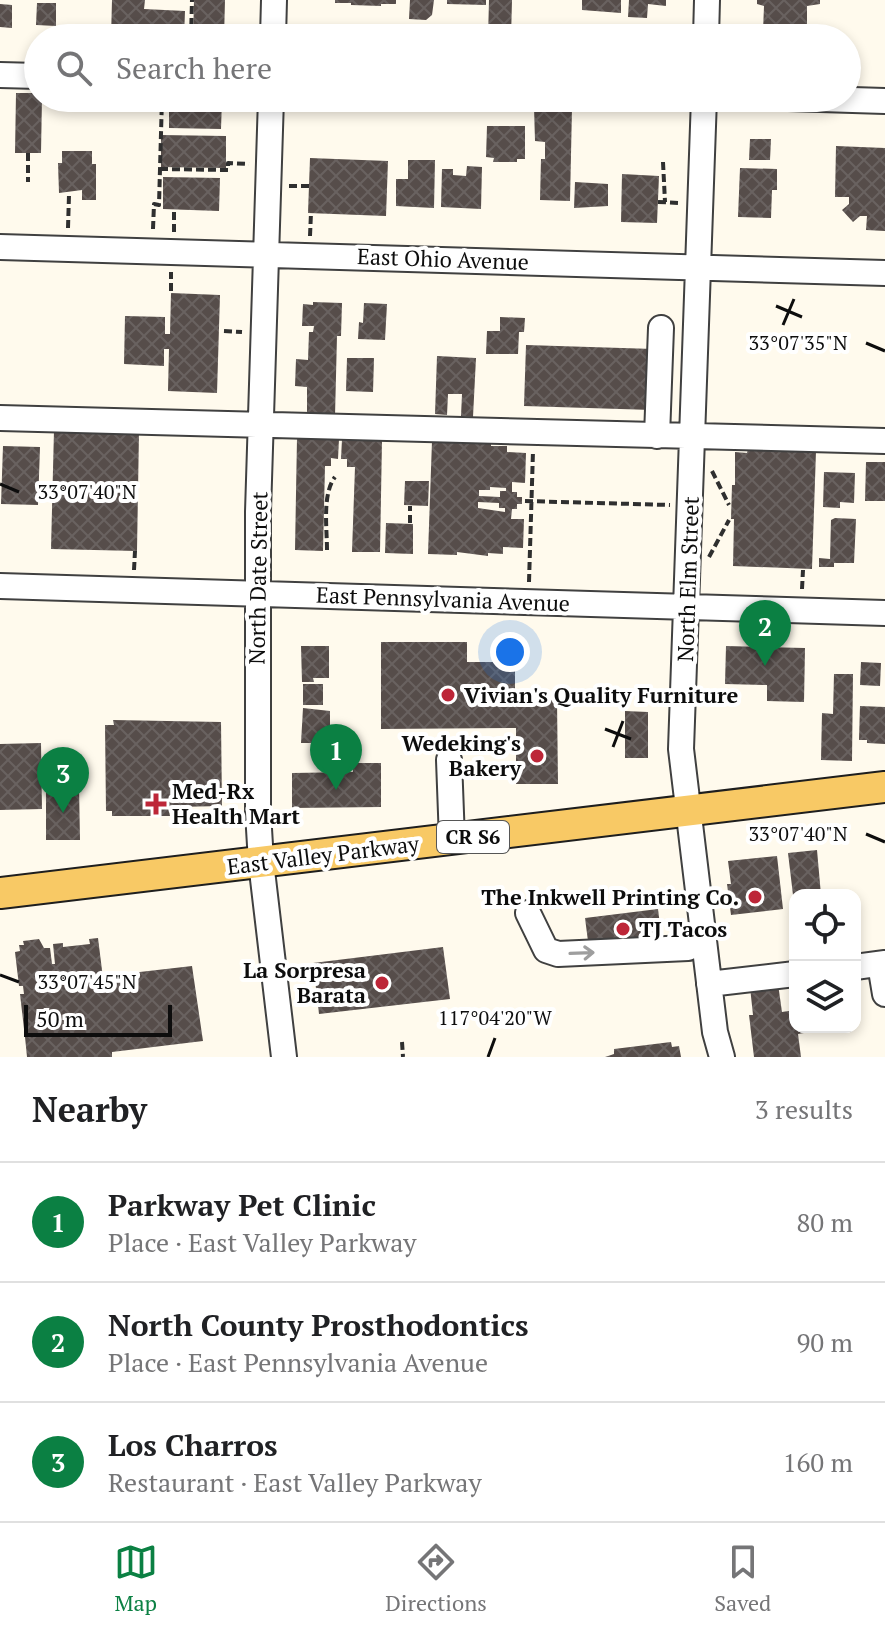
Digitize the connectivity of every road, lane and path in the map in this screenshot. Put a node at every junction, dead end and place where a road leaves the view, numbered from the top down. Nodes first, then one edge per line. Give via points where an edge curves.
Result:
1 (192, 0) edge
2 (274, 0) edge
3 (707, 0) edge
4 (191, 24) edge
5 (273, 24) edge
6 (706, 24) edge
7 (0, 75) edge
8 (24, 76) edge
9 (861, 100) edge
10 (885, 101) edge
11 (162, 112) edge
12 (271, 112) edge
13 (704, 112) edge
14 (28, 153) dead end
15 (663, 162) dead end
16 (249, 164) dead end
17 (160, 169) junction
18 (28, 182) dead end
19 (289, 186) dead end
20 (309, 186) dead end
21 (69, 195) dead end
22 (658, 202) dead end
23 (665, 202) junction
24 (682, 203) dead end
25 (174, 210) dead end
26 (311, 213) dead end
27 (68, 228) dead end
28 (153, 231) dead end
29 (174, 232) dead end
30 (310, 236) dead end
31 (0, 247) edge
32 (266, 254) junction
33 (699, 267) junction
34 (171, 272) dead end
35 (885, 273) edge
36 (171, 291) dead end
37 (661, 328) dead end
38 (224, 331) dead end
39 (244, 332) dead end
40 (0, 418) edge
41 (261, 426) junction
42 (533, 432) junction
43 (657, 436) junction
44 (692, 438) junction
45 (885, 441) edge
46 (711, 468) dead end
47 (335, 477) dead end
48 (525, 501) dead end
49 (532, 501) junction
50 (729, 505) dead end
51 (410, 506) dead end
52 (673, 506) dead end
53 (729, 520) dead end
54 (410, 523) dead end
55 (327, 550) dead end
56 (135, 551) dead end
57 (708, 559) dead end
58 (803, 570) dead end
59 (134, 572) dead end
60 (529, 584) dead end
61 (0, 586) edge
62 (802, 591) dead end
63 (258, 594) junction
64 (687, 606) junction
65 (885, 613) edge
66 (449, 760) dead end
67 (885, 787) edge
68 (688, 812) junction
69 (452, 840) junction
70 (261, 862) junction
71 (0, 893) edge
72 (528, 913) dead end
73 (688, 948) dead end
74 (883, 963) edge
75 (861, 966) edge
76 (314, 967) dead end
77 (292, 969) dead end
78 (789, 975) edge
79 (709, 984) junction
80 (885, 994) edge
81 (402, 1042) dead end
82 (284, 1057) edge
83 (403, 1057) edge
84 (722, 1057) edge

1 - 4 path
2 - 5 street
3 - 6 street
7 - 8 street
9 - 10 street
11 - 17 path
12 - 32 street, North Date Street
13 - 33 street, North Elm Street
14 - 18 path
15 - 23 path
16 - 17 path via 228,163 228,170
17 - 28 path
19 - 20 path
21 - 27 path
22 - 23 path
23 - 24 path
25 - 29 path
26 - 30 path
31 - 32 street, East Ohio Avenue
32 - 33 street, East Ohio Avenue
32 - 41 street, North Date Street
33 - 35 street, East Ohio Avenue
33 - 44 street, North Elm Street
34 - 36 path
37 - 43 street
38 - 39 path
40 - 41 street
41 - 42 street
41 - 63 street, North Date Street
42 - 43 street
42 - 49 path
43 - 44 street
44 - 45 street
44 - 64 street, North Elm Street
46 - 50 path
47 - 55 path via 327,498
48 - 49 path
49 - 52 path
49 - 60 path
51 - 54 path
53 - 57 path
56 - 59 path
58 - 62 path
61 - 63 street, East Pennsylvania Avenue
63 - 64 street, East Pennsylvania Avenue
63 - 70 street, North Date Street
64 - 65 street, East Pennsylvania Avenue
64 - 68 street, North Elm Street via 681,749
66 - 69 street
67 - 68 main road, East Valley Parkway / CR S6
68 - 69 main road, East Valley Parkway / CR S6
68 - 79 street, North Elm Street
69 - 70 main road, East Valley Parkway / CR S6
70 - 71 main road, East Valley Parkway / CR S6
70 - 82 street, North Date Street
72 -> 73 street via 546,950 558,954
74 - 75 street
74 - 80 street
76 - 77 path
78 - 79 street
79 - 84 street, North Elm Street
81 - 83 path

